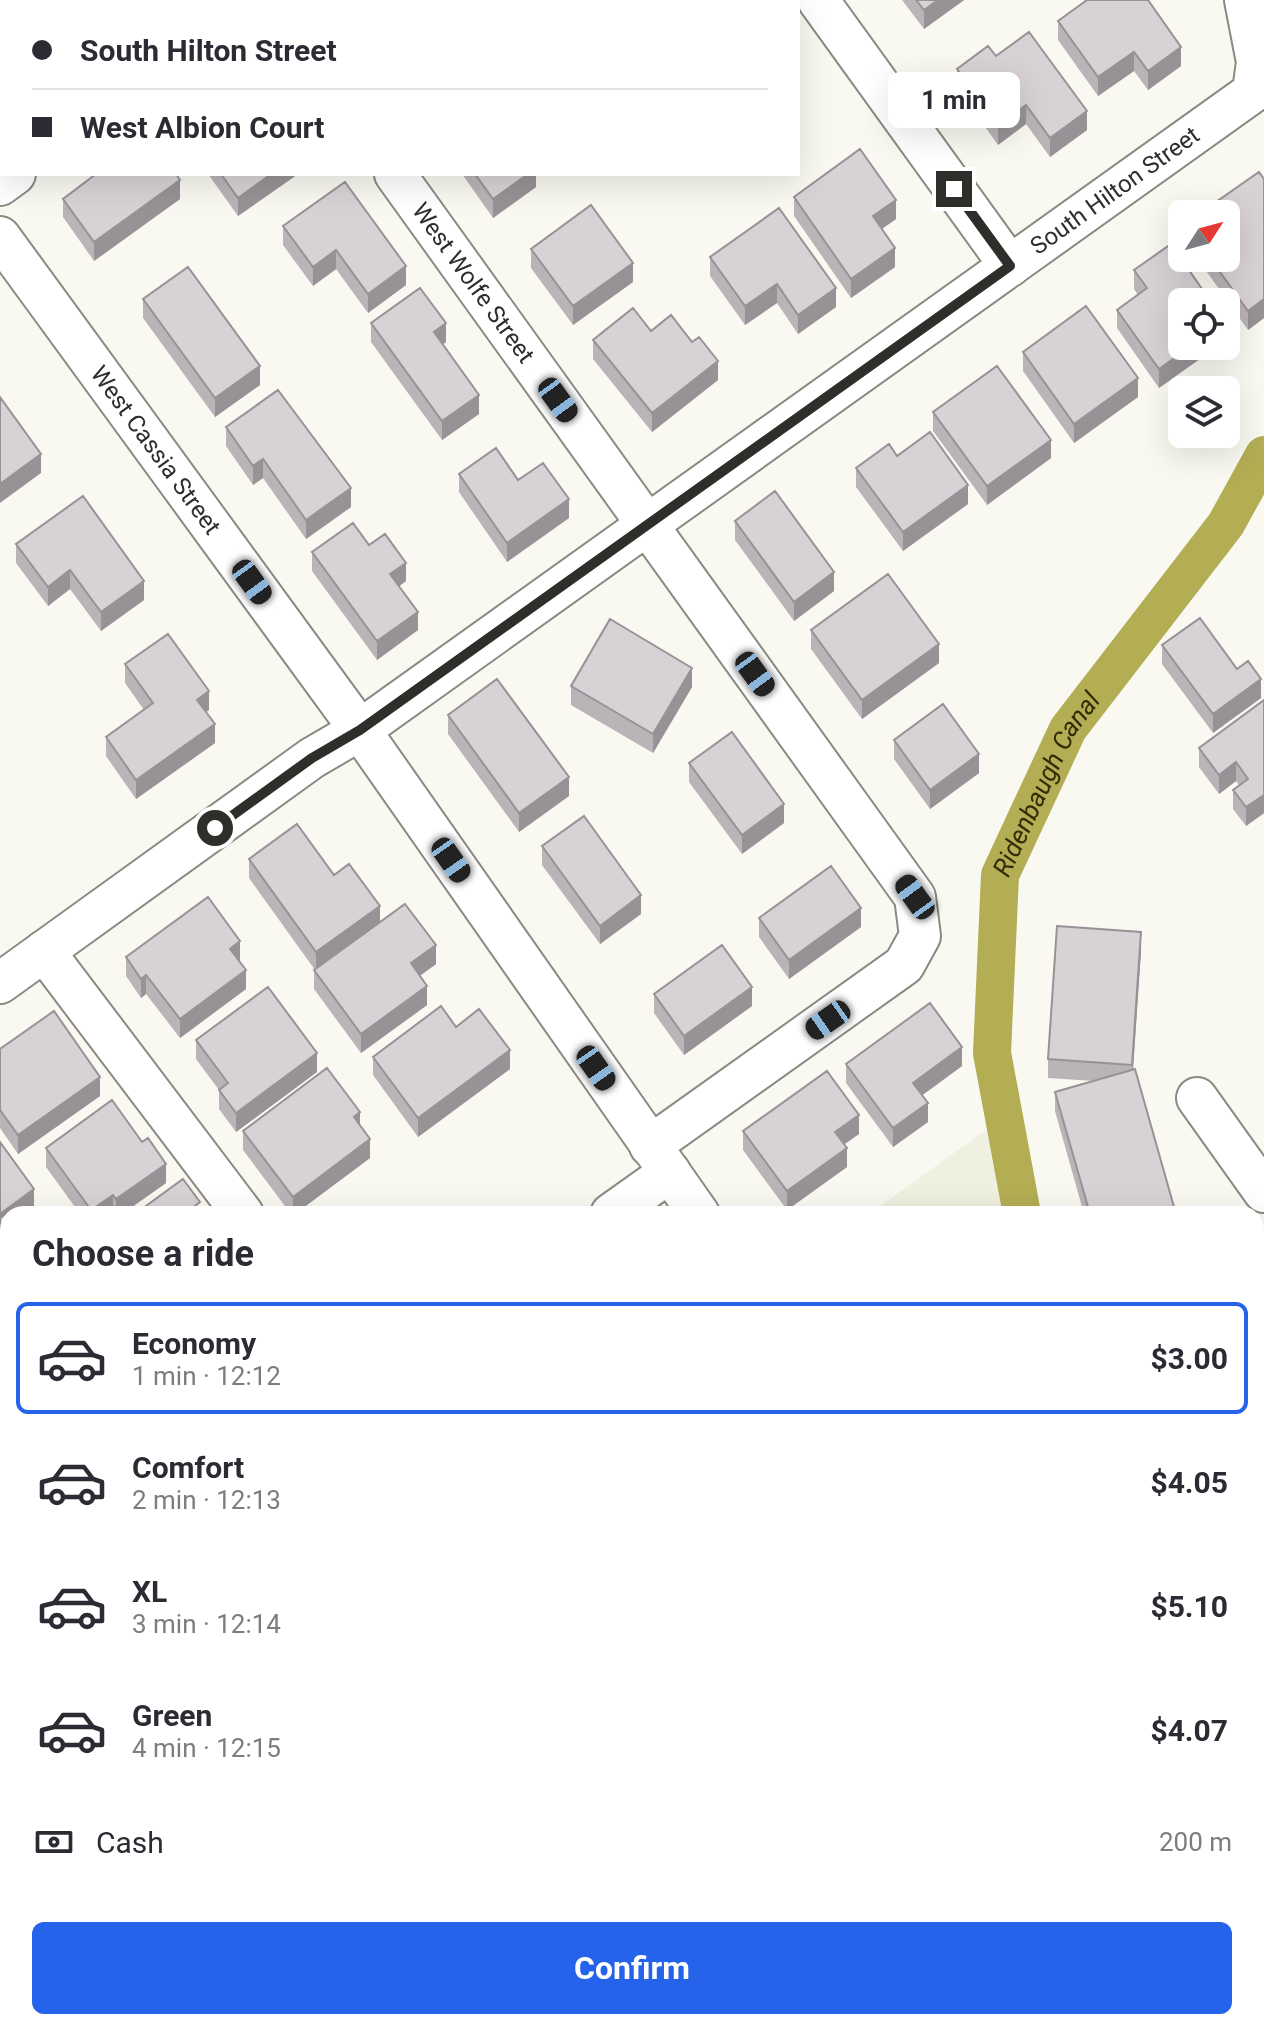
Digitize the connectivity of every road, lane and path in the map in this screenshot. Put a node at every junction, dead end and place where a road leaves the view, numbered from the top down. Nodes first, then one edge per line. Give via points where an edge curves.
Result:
1 (818, 0) edge
2 (1245, 0) edge
3 (396, 176) edge
4 (0, 237) edge
5 (1010, 266) junction
6 (648, 525) junction
7 (360, 730) junction
8 (44, 951) junction
9 (0, 983) edge
10 (1197, 1098) dead end
11 (660, 1159) junction
12 (1264, 1192) edge
13 (237, 1206) edge
14 (618, 1206) edge
15 (693, 1206) edge

1 - 5 street
2 - 5 street, South Hilton Street via 1257,62 1253,92
3 - 6 street, West Wolfe Street
4 - 7 street, West Cassia Street
5 - 6 street, South Hilton Street
6 - 7 street, South Hilton Street
6 - 11 street, West Wolfe Street via 915,897 920,936 904,965
7 - 8 street, South Hilton Street via 312,758
7 - 11 street, West Cassia Street
8 - 9 street, South Hilton Street
8 - 13 street
10 - 12 street
11 - 14 street, West Wolfe Street
11 - 15 street, West Cassia Street

